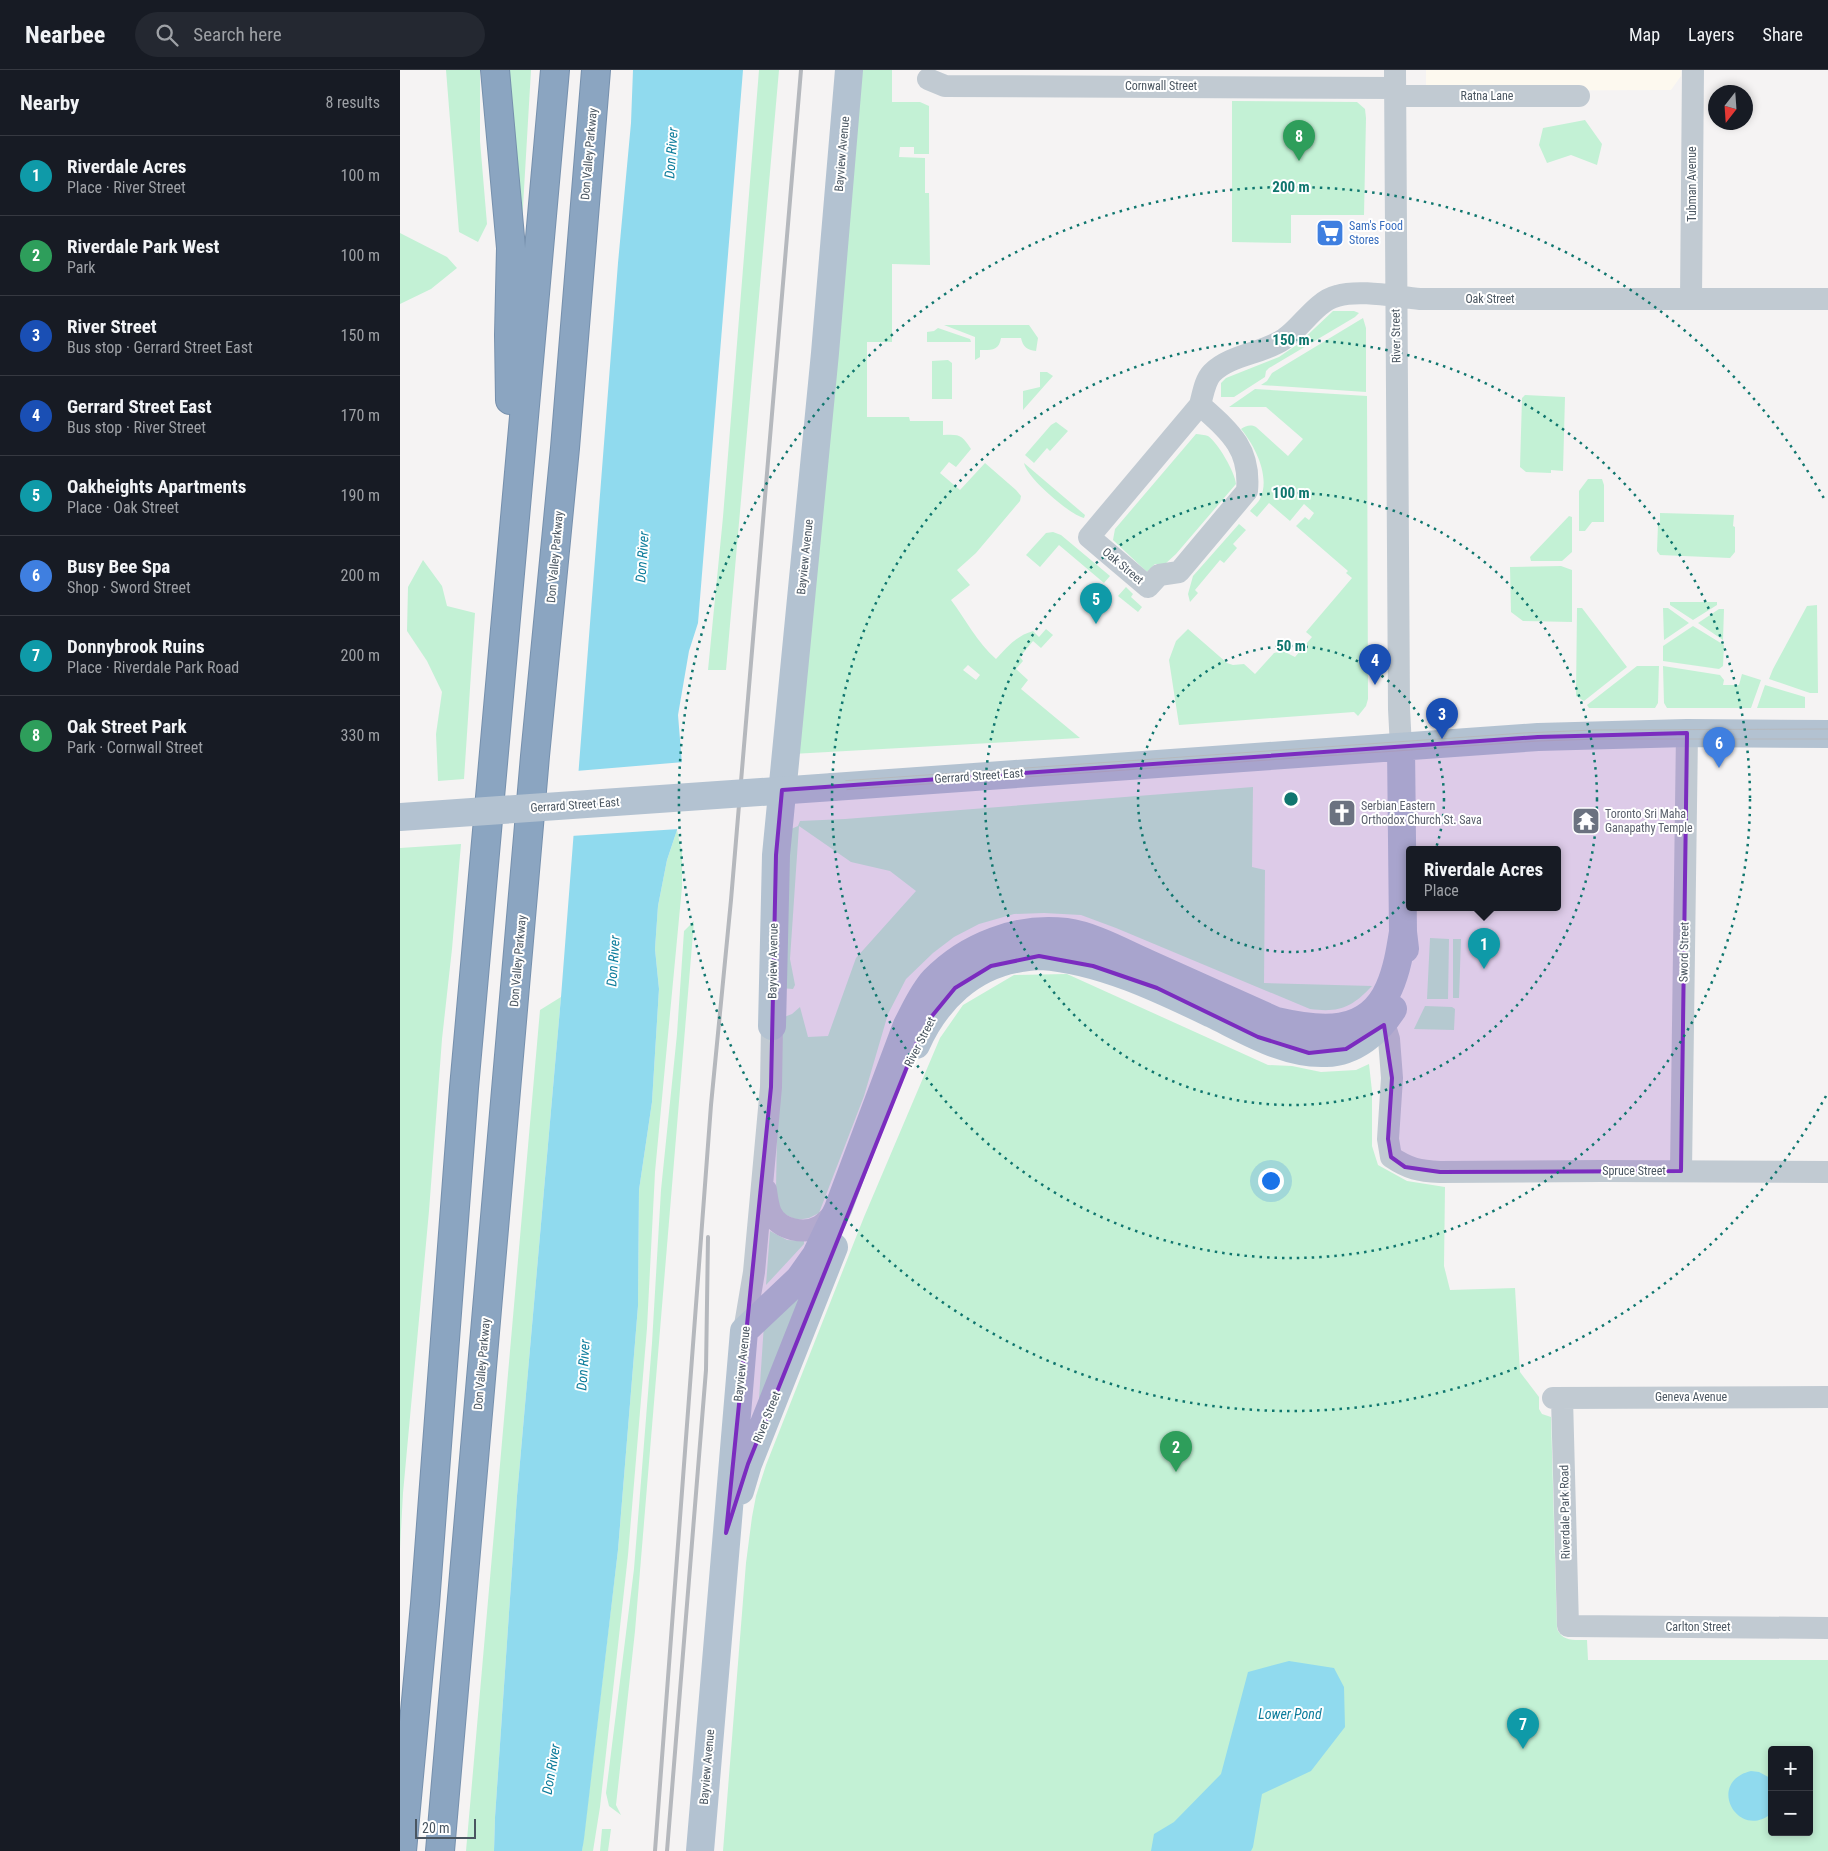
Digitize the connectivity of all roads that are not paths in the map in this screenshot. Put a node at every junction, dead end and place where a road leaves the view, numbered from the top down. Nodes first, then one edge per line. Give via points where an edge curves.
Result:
1 (495, 70) edge
2 (554, 70) edge
3 (596, 70) edge
4 (849, 70) edge
5 (1694, 70) edge
6 (928, 79) dead end
7 (1395, 85) edge
8 (1579, 96) dead end
9 (1396, 297) junction
10 (1828, 298) edge
11 (1691, 299) junction
12 (1200, 404) junction
13 (518, 476) junction
14 (1687, 733) junction
15 (1828, 734) edge
16 (1401, 747) junction
17 (400, 817) edge
18 (1403, 932) junction
19 (1384, 1023) junction
20 (772, 1026) joint
21 (763, 1169) junction
22 (1681, 1171) junction
23 (1828, 1172) edge
24 (838, 1209) junction
25 (744, 1331) junction
26 (1828, 1397) edge
27 (1558, 1398) joint
28 (726, 1533) junction
29 (1568, 1626) joint
30 (1828, 1628) edge
31 (402, 1851) edge
32 (440, 1851) edge
33 (700, 1851) edge

1 - 13 highway via 511,248 509,388
2 - 13 highway
3 - 32 highway, Don Valley Parkway
4 - 20 main road, Bayview Avenue via 776,855
5 - 11 street, Tubman Avenue
6 - 7 street, Cornwall Street via 945,86
7 - 8 street, Ratna Lane
7 - 9 street, River Street
9 - 11 street, Oak Street
9 - 12 street, Oak Street via 1344,294 1330,298 1286,338 1216,369 1210,375
9 - 16 street, River Street
10 - 11 street, Oak Street
12 - 12 street, Oak Street via 1089,537 1148,587 1159,575 1179,572 1247,490 1249,473 1241,448
13 - 31 highway
14 - 15 main road, Gerrard Street East
14 - 16 main road, Gerrard Street East via 1547,736
14 - 22 street, Sword Street
16 - 17 main road, Gerrard Street East, bridge
16 - 18 main road, River Street
18 - 19 main road, River Street via 1407,965 1398,1000
18 - 24 main road, River Street via 1396,969 1381,1002 1351,1025 1336,1028 1305,1027 1276,1021 1102,943 1066,932 1038,932 994,941 954,963 921,997 907,1025
19 - 22 street, Spruce Street via 1389,1040 1392,1078 1388,1139 1391,1157 1405,1167 1440,1172
19 - 28 main road, River Street via 1364,1040 1346,1049 1309,1053 1258,1036 1157,988 1093,966 1039,956 991,966 955,988 932,1016 917,1042 874,1142 748,1464
20 - 21 street, Bayview Avenue via 771,1087
21 - 24 street, River Street via 769,1206 779,1223 792,1229 808,1230 819,1226
21 - 25 street, Bayview Avenue via 754,1272
22 - 23 street, Spruce Street
24 - 25 main road, River Street via 816,1254 798,1279
25 - 28 main road, Bayview Avenue
26 - 27 street, Geneva Avenue
27 - 29 street, Riverdale Park Road
28 - 33 main road, Bayview Avenue
29 - 30 street, Carlton Street

